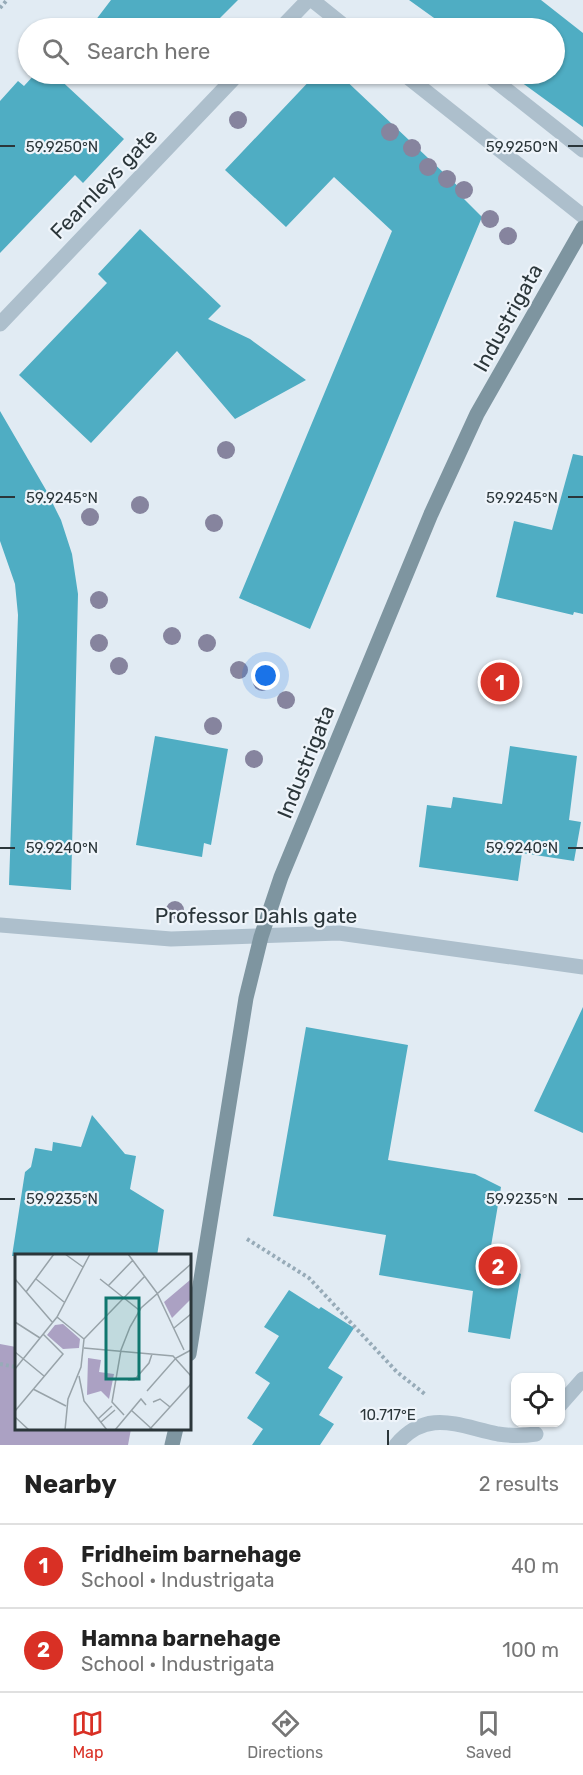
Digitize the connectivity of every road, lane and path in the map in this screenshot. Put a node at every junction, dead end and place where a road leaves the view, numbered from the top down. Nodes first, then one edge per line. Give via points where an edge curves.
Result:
1 (7, 0) edge
2 (310, 0) edge
3 (0, 8) edge
4 (291, 18) edge
5 (334, 18) edge
6 (228, 84) edge
7 (417, 84) edge
8 (499, 84) edge
9 (583, 150) edge
10 (583, 216) edge
11 (583, 228) edge
12 (0, 324) edge
13 (0, 925) edge
14 (261, 937) junction
15 (583, 967) edge
16 (247, 1239) dead end
17 (190, 1348) edge
18 (0, 1364) edge
19 (15, 1366) edge
20 (583, 1379) edge
21 (565, 1400) edge
22 (448, 1422) junction
23 (176, 1430) edge
24 (536, 1434) edge
25 (172, 1445) edge
26 (396, 1445) edge

1 - 3 path
2 - 4 street
2 - 5 street
6 - 12 street, Fearnleys gate
7 - 10 street
8 - 9 street
11 - 14 street, Industrigata via 477,414 431,514 281,877
13 - 14 street, Professor Dahls gate via 171,939
14 - 15 street, Professor Dahls gate via 339,933
14 - 17 street, Industrigata via 246,998
16 - 22 path via 309,1278 397,1372 445,1409
18 - 19 path
20 - 21 street
22 - 24 street via 501,1434
22 - 26 street via 420,1426 405,1434
23 - 25 street

